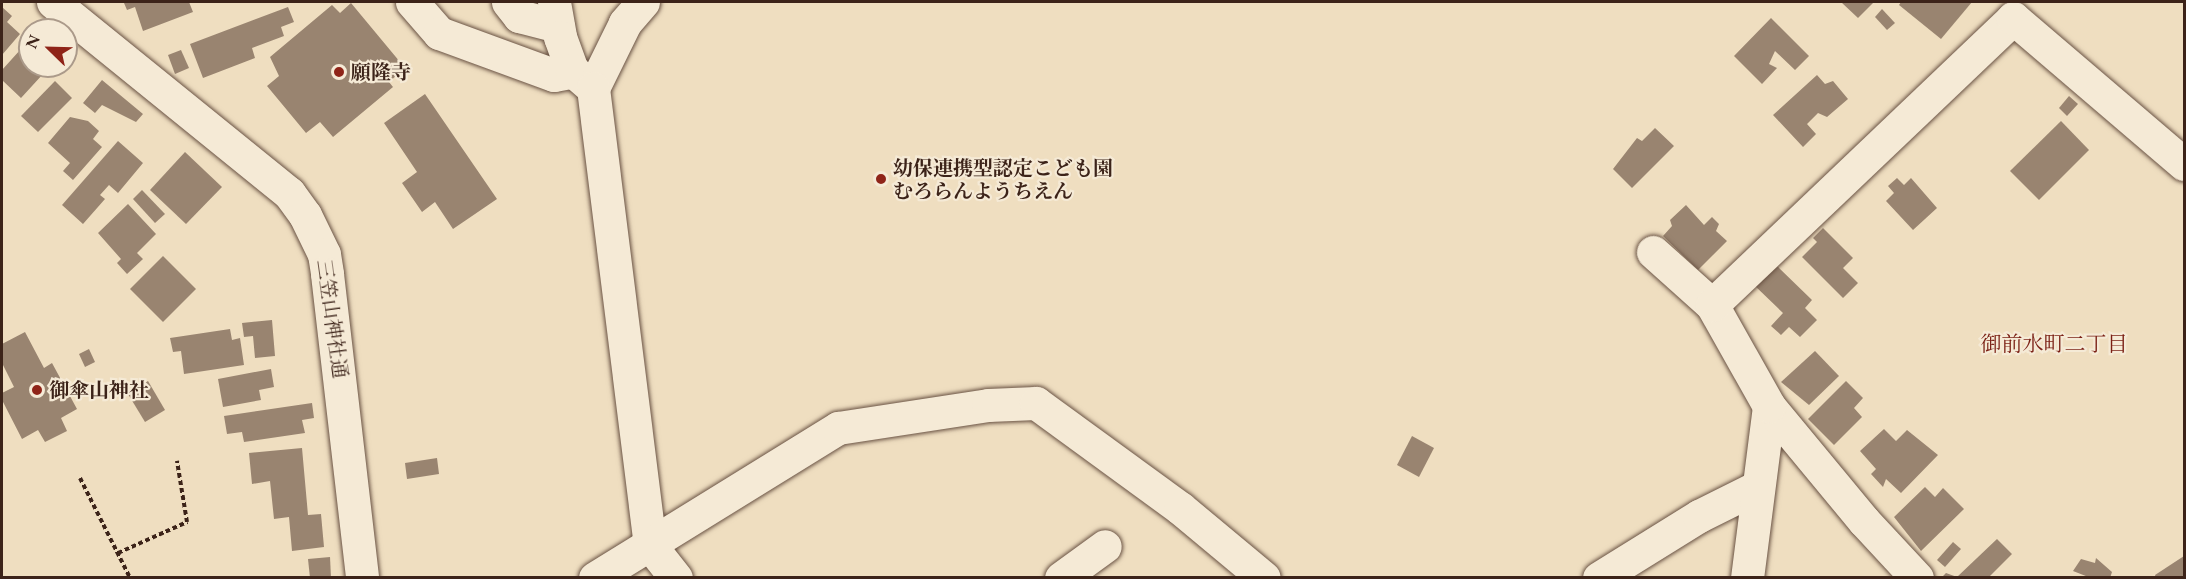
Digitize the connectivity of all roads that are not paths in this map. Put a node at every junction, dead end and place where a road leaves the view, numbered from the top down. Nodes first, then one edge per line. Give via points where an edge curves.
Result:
1 (53, 2) edge
2 (412, 2) edge
3 (508, 2) edge
4 (643, 2) edge
5 (556, 14) edge
6 (583, 80) junction
7 (2184, 164) edge
8 (1653, 252) dead end
9 (1712, 305) junction
10 (1769, 406) junction
11 (1757, 487) junction
12 (650, 545) junction
13 (1105, 546) dead end
14 (362, 578) edge
15 (595, 578) edge
16 (676, 578) edge
17 (1061, 578) edge
18 (1264, 578) edge
19 (1599, 578) edge
20 (1746, 578) edge
21 (1917, 578) edge

1 - 14 street, 三笠山神社通 via 289,193 305,215 324,254
2 - 6 street via 439,33 554,75
3 - 5 street via 519,16
4 - 6 street
5 - 6 street
6 - 12 street
7 - 9 street via 2013,18
8 - 9 street
9 - 10 street
10 - 11 street
10 - 21 street
11 - 19 street via 1699,516
11 - 20 street
12 - 15 street
12 - 16 street
12 - 18 street via 838,428 988,405 1036,403 1180,508
13 - 17 street

